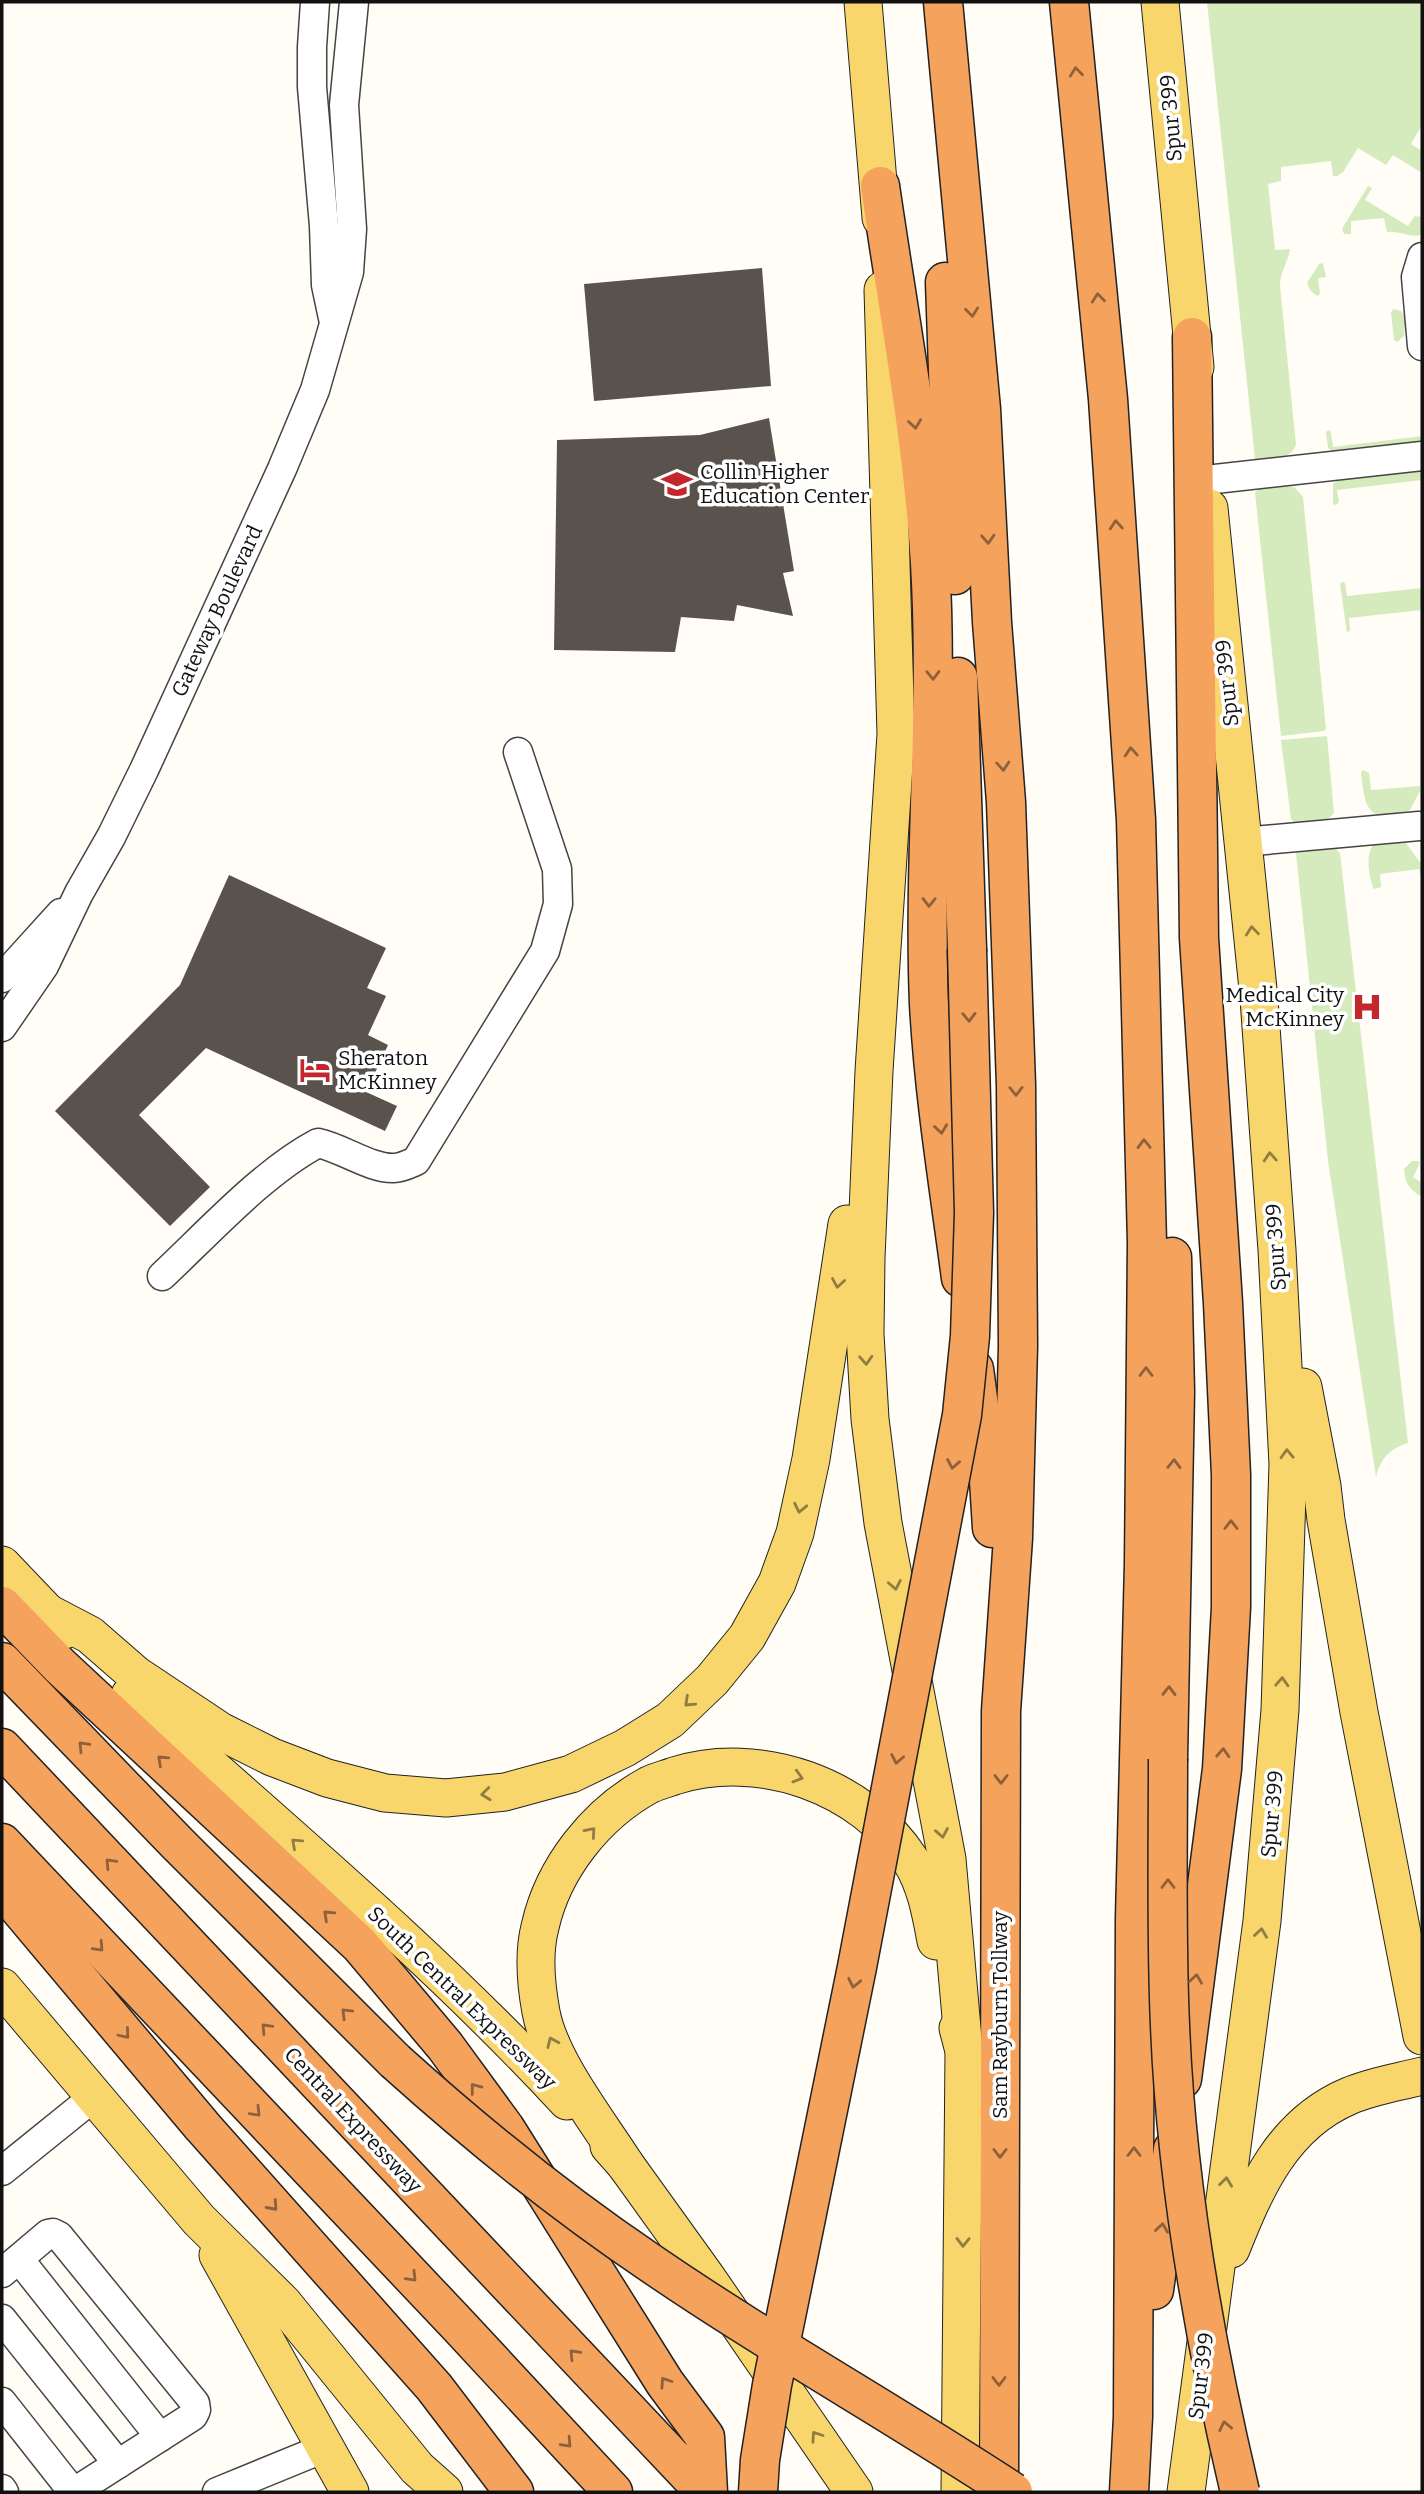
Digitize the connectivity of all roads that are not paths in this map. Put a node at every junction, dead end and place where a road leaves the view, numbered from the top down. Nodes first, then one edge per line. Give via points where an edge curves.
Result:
1 (315, 2) edge
2 (354, 2) edge
3 (943, 2) edge
4 (1069, 2) edge
5 (1160, 2) edge
6 (865, 5) edge
7 (946, 49) junction
8 (880, 186) junction
9 (1422, 257) edge
10 (333, 321) junction
11 (1192, 337) junction
12 (1422, 346) edge
13 (1422, 456) edge
14 (1206, 480) junction
15 (518, 752) dead end
16 (1136, 820) junction
17 (1421, 826) edge
18 (1243, 842) junction
19 (79, 893) junction
20 (2, 978) edge
21 (2, 1027) edge
22 (874, 1071) junction
23 (1277, 1250) junction
24 (162, 1276) dead end
25 (2, 1564) edge
26 (2, 1606) edge
27 (48, 1613) junction
28 (2, 1662) edge
29 (1001, 1711) junction
30 (2, 1748) edge
31 (2, 1843) edge
32 (2, 1888) edge
33 (2, 1987) edge
34 (1422, 2036) edge
35 (964, 2051) junction
36 (1422, 2076) edge
37 (95, 2096) junction
38 (625, 2164) junction
39 (2, 2171) edge
40 (199, 2220) junction
41 (10, 2266) edge
42 (1211, 2299) junction
43 (2, 2319) edge
44 (2, 2403) edge
45 (1133, 2417) junction
46 (160, 2437) junction
47 (327, 2447) junction
48 (118, 2464) junction
49 (960, 2485) edge
50 (74, 2492) edge
51 (217, 2492) edge
52 (350, 2492) edge
53 (444, 2492) edge
54 (514, 2492) edge
55 (613, 2492) edge
56 (707, 2492) edge
57 (758, 2492) edge
58 (854, 2492) edge
59 (999, 2492) edge
60 (1013, 2492) edge
61 (1129, 2492) edge
62 (1186, 2492) edge
63 (1240, 2492) edge

1 - 10 street, Gateway Boulevard via 312,87 326,285
2 - 10 street, Gateway Boulevard via 344,105 352,219 350,261
3 - 7 highway
16 -> 4 highway via 1108,399
5 - 11 main road, Spur 399
6 - 8 main road
7 -> 29 highway, Sam Rayburn Tollway via 981,409 1006,802 1016,1085 1018,1346 1013,1538
7 -> 57 highway, bridge via 940,142 974,1213 970,1336 962,1415 772,2385
8 - 22 main road via 896,734
8 -> 29 highway via 930,561 934,696 929,1004 940,1120 989,1480
9 - 12 street via 1416,277
10 - 19 street, Gateway Boulevard via 315,390 282,470 144,770
11 - 14 main road, Spur 399
45 -> 11 highway via 1208,1890 1222,1769 1230,1607 1223,1303 1199,938
13 - 14 street
14 - 18 main road, Spur 399
15 - 24 street via 557,869 558,904 545,951 416,1161 396,1168 381,1167 318,1143 273,1173
45 -> 16 highway via 1135,1931 1147,1256
63 -> 16 highway, bridge via 1203,2315 1180,2158 1170,2026 1168,1759 1175,1392 1167,1069 1161,948
17 - 18 street
23 -> 18 main road, Spur 399
19 - 20 street, Gateway Boulevard
19 - 21 street, Gateway Boulevard via 44,966
22 -> 27 main road via 795,1533 776,1583 747,1637 712,1681 670,1720 570,1774 518,1788 446,1798 385,1793 327,1778 220,1731 136,1675 90,1635
22 -> 35 main road via 865,1283 870,1419 883,1523 947,1859
23 - 34 main road
42 -> 23 main road, Spur 399 via 1262,1921 1280,1710 1288,1464
25 - 27 main road, South Central Expressway
56 -> 26 highway via 705,2437 665,2383 505,2127 445,2046 360,1945 60,1666
38 -> 27 main road, South Central Expressway via 449,1980 106,1673
60 -> 28 highway, bridge via 649,2263 453,2113 394,2061
29 -> 59 highway, Sam Rayburn Tollway
56 -> 30 highway, Central Expressway
31 -> 55 highway
32 -> 54 highway via 202,2126 434,2387
33 - 37 main road
38 -> 35 main road via 549,2038 536,1971 539,1928 553,1887 574,1851 604,1817 650,1784 697,1769 771,1770 830,1790 878,1820 911,1861 928,1899
35 -> 49 main road
36 - 42 main road via 1350,2096 1314,2115 1287,2140 1263,2175
37 - 39 street
37 - 40 main road
58 -> 38 main road, South Central Expressway
40 - 47 main road
40 - 53 main road via 283,2303 417,2468
41 - 46 street
41 - 46 street via 48,2234 59,2236 195,2403 192,2416
42 - 62 main road, Spur 399
43 - 48 street
44 - 50 street
45 - 61 highway
46 - 48 street
47 - 51 street
47 - 52 main road
48 - 50 street

